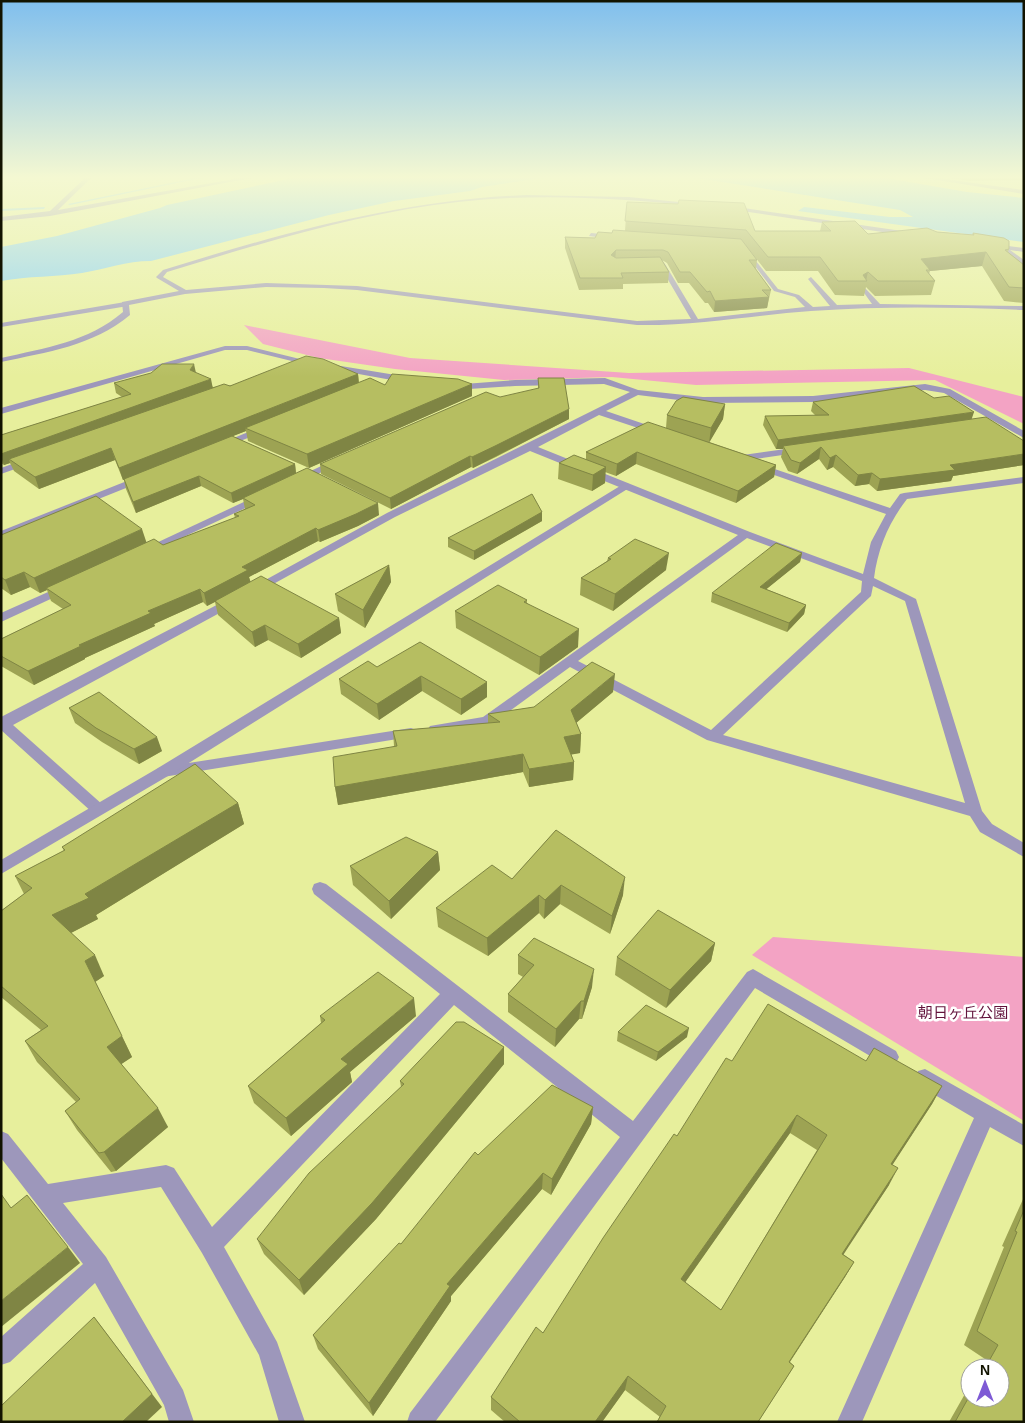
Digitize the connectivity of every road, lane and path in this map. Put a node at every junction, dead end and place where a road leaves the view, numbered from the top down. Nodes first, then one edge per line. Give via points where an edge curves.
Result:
1 (258, 244) edge
2 (985, 244) edge
3 (742, 246) edge
4 (1001, 247) junction
5 (1024, 250) edge
6 (1024, 263) edge
7 (653, 264) edge
8 (811, 279) dead end
9 (865, 290) edge
10 (184, 292) junction
11 (125, 304) junction
12 (878, 306) junction
13 (836, 308) junction
14 (1024, 308) edge
15 (811, 309) junction
16 (696, 321) junction
17 (1, 325) edge
18 (1, 360) edge
19 (304, 362) junction
20 (285, 368) edge
21 (390, 378) junction
22 (418, 382) edge
23 (516, 383) junction
24 (372, 385) edge
25 (446, 386) edge
26 (636, 392) junction
27 (488, 395) edge
28 (1, 411) edge
29 (599, 412) junction
30 (999, 421) junction
31 (979, 424) edge
32 (270, 426) edge
33 (664, 434) edge
34 (1024, 435) edge
35 (234, 440) junction
36 (530, 447) junction
37 (215, 448) edge
38 (250, 448) edge
39 (814, 448) edge
40 (38, 457) edge
41 (345, 458) edge
42 (292, 467) edge
43 (1, 470) edge
44 (150, 474) edge
45 (309, 474) junction
46 (1024, 480) edge
47 (325, 482) edge
48 (290, 483) edge
49 (625, 486) junction
50 (272, 491) edge
51 (891, 512) junction
52 (386, 513) joint
53 (2, 534) edge
54 (746, 534) junction
55 (137, 555) edge
56 (867, 579) junction
57 (74, 584) edge
58 (1, 618) edge
59 (570, 662) junction
60 (2, 724) edge
61 (712, 737) junction
62 (163, 772) junction
63 (98, 809) junction
64 (975, 812) junction
65 (1024, 851) edge
66 (1, 868) edge
67 (320, 889) dead end
68 (453, 993) junction
69 (986, 1114) junction
70 (634, 1135) junction
71 (1024, 1136) edge
72 (1, 1141) edge
73 (43, 1196) junction
74 (210, 1245) junction
75 (98, 1265) junction
76 (1, 1353) edge
77 (182, 1422) edge
78 (292, 1422) edge
79 (419, 1422) edge
80 (849, 1422) edge

1 - 10 street via 165,271 159,277
2 - 4 street
3 - 15 street via 776,290 797,296
4 - 5 street
4 - 6 street
7 - 16 street via 662,264
8 - 13 street
9 - 12 street
10 - 11 street
10 - 16 street via 266,285 324,286 609,321 665,324
11 - 17 street
11 - 18 street via 127,313 99,334
12 - 13 street
12 - 14 street
13 - 15 street
15 - 16 street
19 - 20 street
19 - 21 street
19 - 28 street via 247,348 225,348
21 - 22 street
21 - 24 street
23 - 25 street
23 - 26 street via 605,381
23 - 27 street
26 - 29 street
26 - 30 street via 703,400 813,399 925,388 947,392
29 - 33 street
29 - 36 street
30 - 31 street
30 - 34 street
32 - 35 street
35 - 37 street
35 - 38 street
36 - 49 street
36 - 52 street
39 - 51 street via 732,457
40 - 43 street
41 - 45 street
42 - 45 street
44 - 53 street
45 - 47 street
45 - 48 street
46 - 51 street via 904,496
49 - 54 street
49 - 62 street
50 - 55 street
51 - 56 street via 877,537
52 - 60 street
54 - 56 street
54 - 59 street
56 - 61 street via 867,594
56 - 64 street via 910,599
57 - 58 street
59 - 61 street
59 - 62 street via 487,721
60 - 63 street
61 - 64 street
62 - 63 street
63 - 66 street
64 - 65 street via 986,828
67 - 68 street
68 - 70 street
68 - 74 street
69 - 70 street via 753,977
69 - 71 street
69 - 80 street
70 - 79 street
72 - 73 street
73 - 74 street via 166,1176
73 - 75 street
74 - 78 street via 269,1350
75 - 76 street
75 - 77 street via 174,1399

